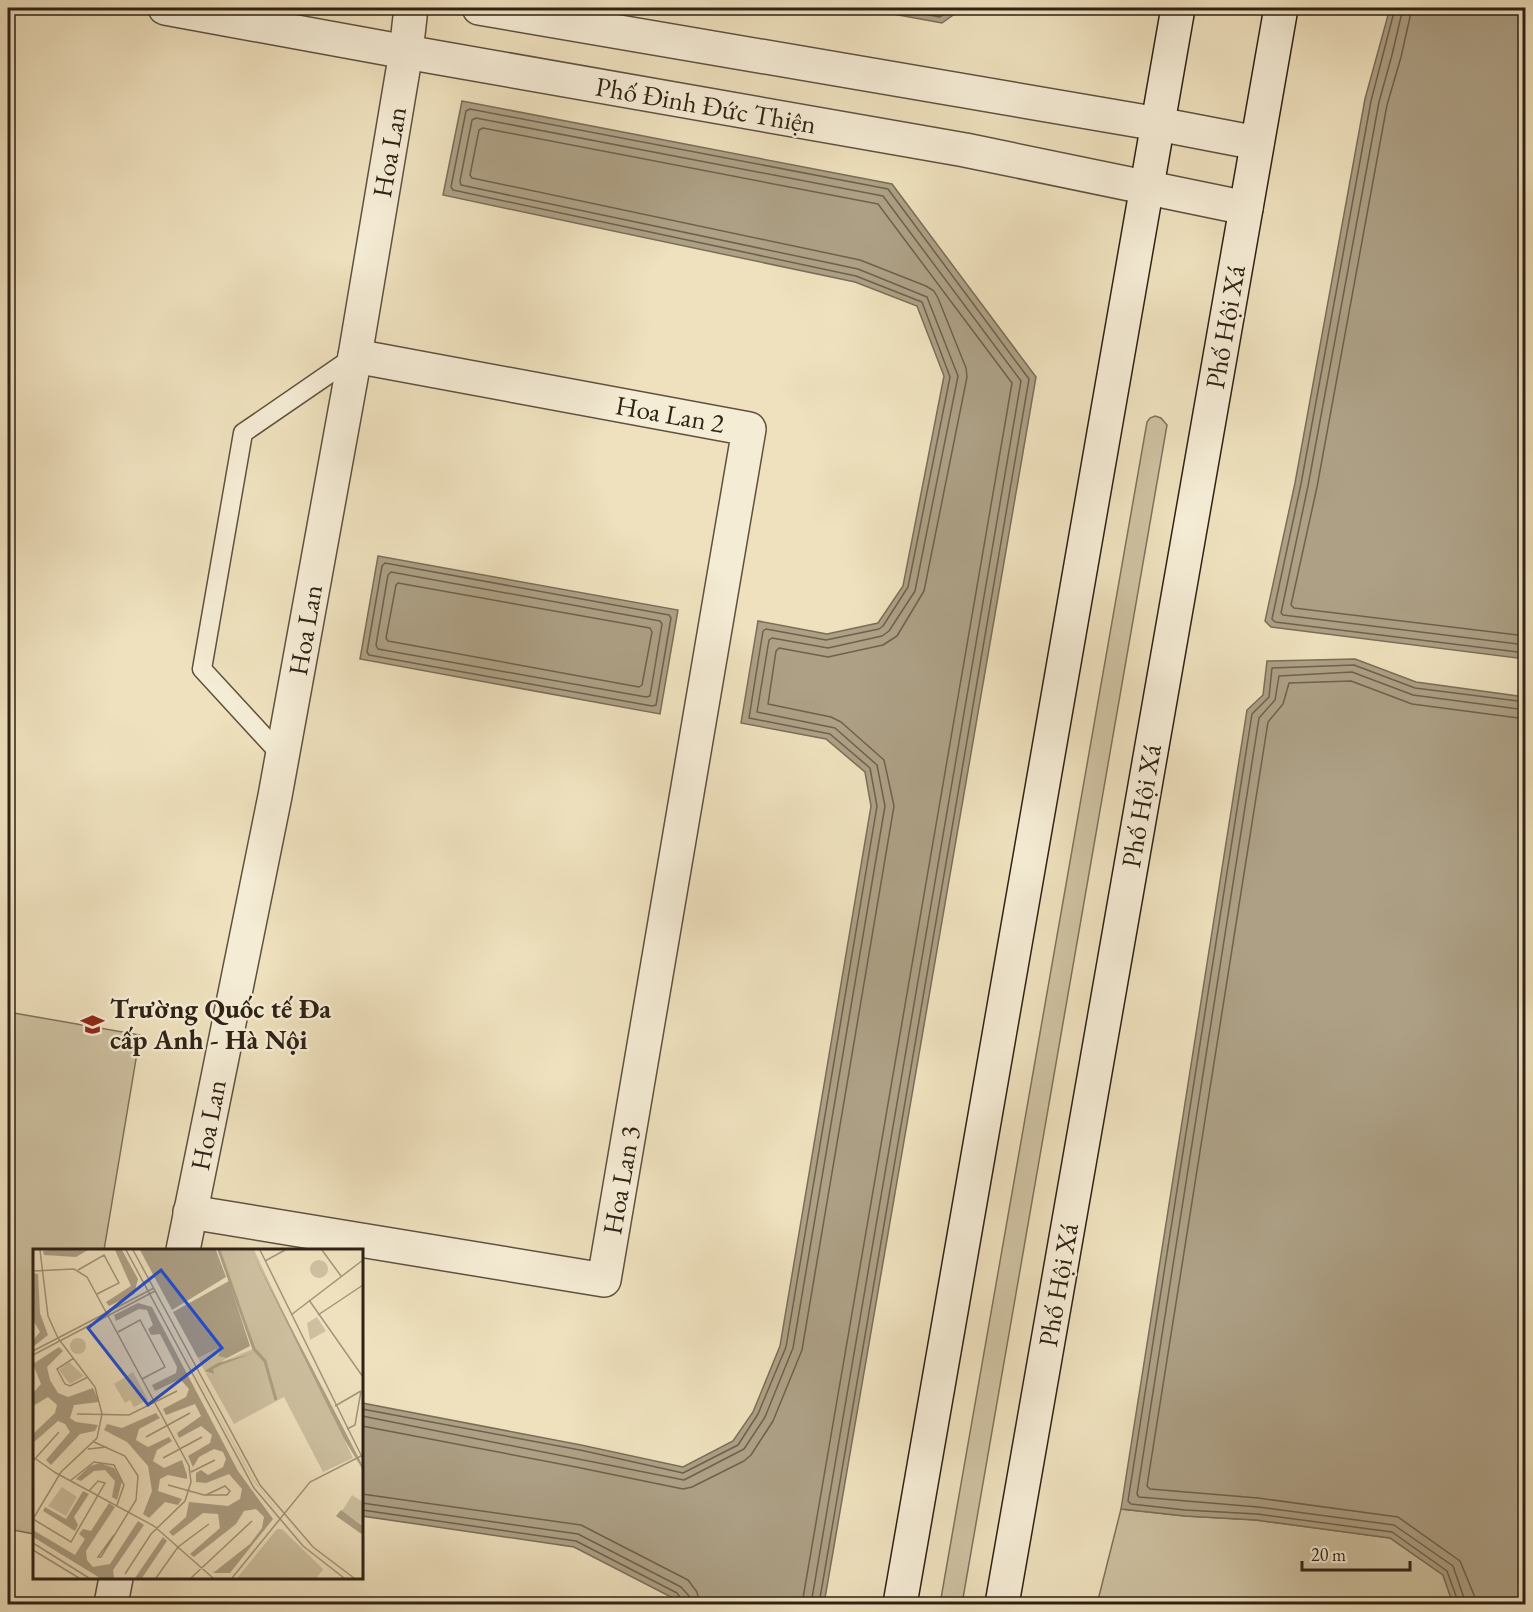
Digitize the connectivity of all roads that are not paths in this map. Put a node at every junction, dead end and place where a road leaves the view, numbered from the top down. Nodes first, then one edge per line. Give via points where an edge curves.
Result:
1 (165, 8) edge
2 (411, 8) edge
3 (479, 8) edge
4 (1178, 8) edge
5 (1281, 8) edge
6 (406, 52) junction
7 (1158, 124) junction
8 (1257, 143) junction
9 (1147, 188) junction
10 (1246, 208) junction
11 (355, 356) junction
12 (709, 666) joint
13 (282, 756) junction
14 (190, 1212) junction
15 (183, 1249) edge
16 (116, 1579) edge
17 (111, 1605) edge
18 (900, 1605) edge
19 (1002, 1605) edge

1 - 6 street, Phố Đinh Đức Thiện
2 - 6 street, Hoa Lan
3 - 7 street
4 - 7 street
5 - 8 street, Phố Hội Xá
6 - 9 street, Phố Đinh Đức Thiện via 965,150
6 - 11 street, Hoa Lan
7 - 8 street
7 - 9 street
8 - 10 street, Phố Hội Xá
9 - 10 street, Phố Đinh Đức Thiện
9 - 18 street
10 - 19 street, Phố Hội Xá
11 - 12 street, Hoa Lan 2 via 749,429
11 - 13 street, Hoa Lan
11 - 13 lane via 243,433 202,669
12 - 14 street, Hoa Lan 3 via 604,1280
13 - 14 street, Hoa Lan
14 - 15 street, Hoa Lan
16 - 17 street

